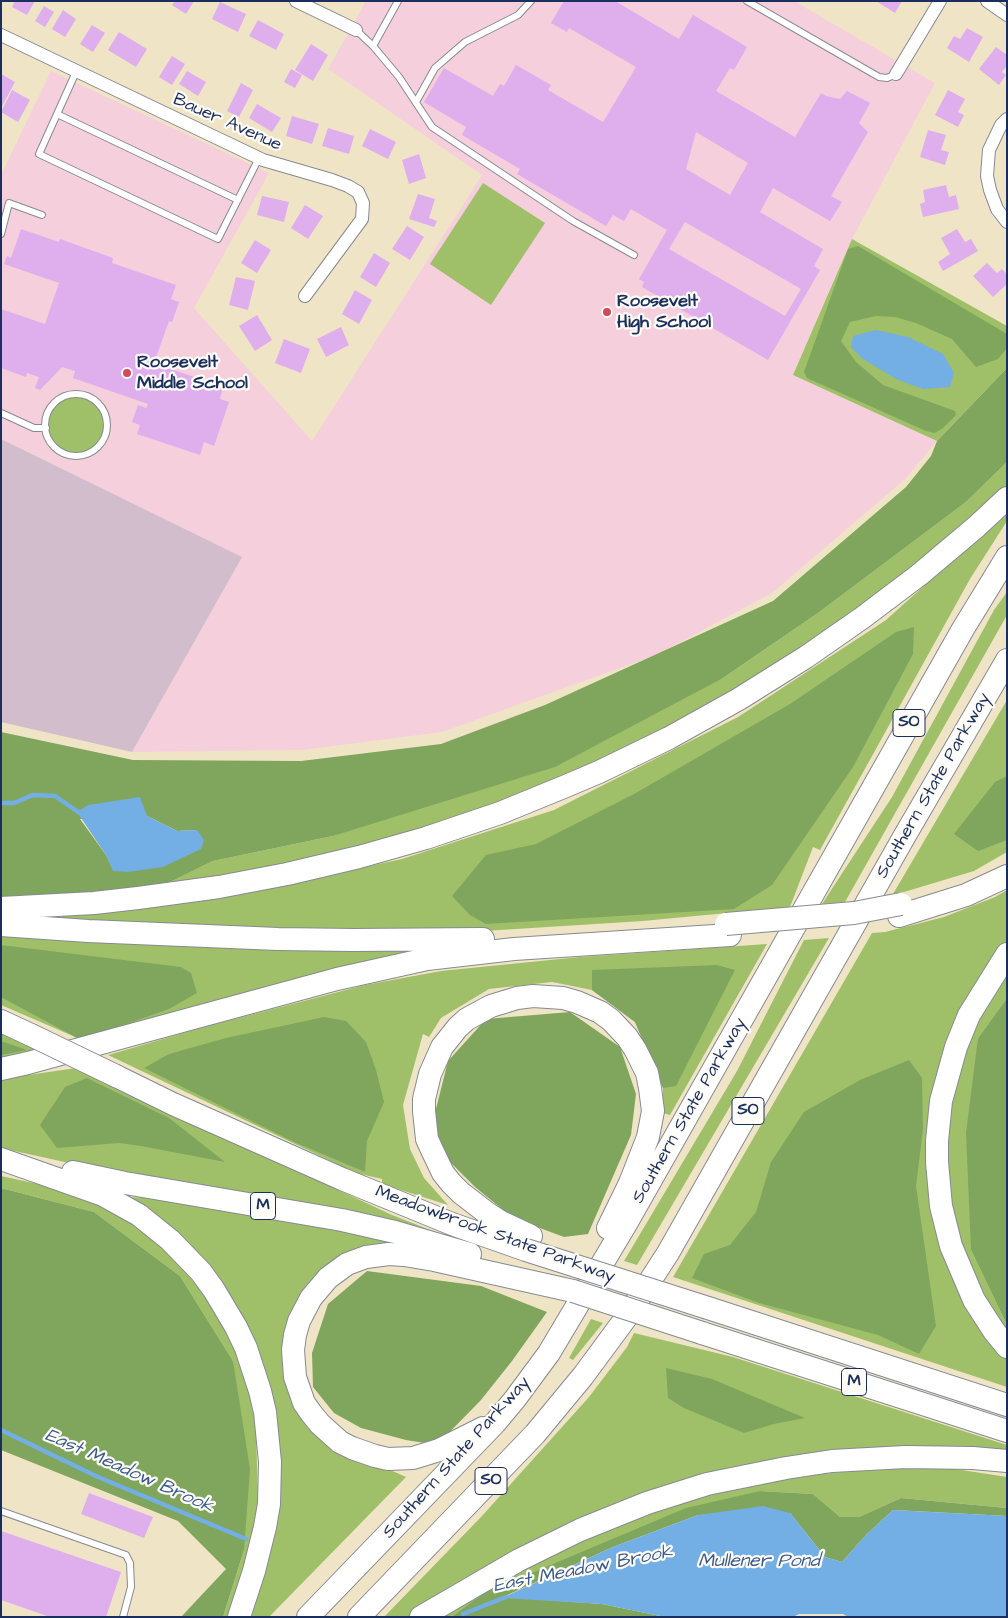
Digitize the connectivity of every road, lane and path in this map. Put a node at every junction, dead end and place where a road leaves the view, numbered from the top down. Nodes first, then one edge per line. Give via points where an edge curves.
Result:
1 (296, 1) edge
2 (398, 1) edge
3 (530, 1) edge
4 (747, 1) edge
5 (940, 1) edge
6 (987, 1) edge
7 (1007, 15) edge
8 (356, 30) joint
9 (1, 35) edge
10 (373, 46) junction
11 (76, 72) junction
12 (896, 74) joint
13 (416, 102) junction
14 (57, 114) junction
15 (1007, 119) edge
16 (259, 158) junction
17 (238, 200) junction
18 (42, 215) dead end
19 (1007, 222) edge
20 (1, 234) edge
21 (634, 255) dead end
22 (305, 296) dead end
23 (1, 413) edge
24 (46, 428) junction
25 (1007, 498) edge
26 (1007, 557) edge
27 (1007, 660) edge
28 (1007, 685) edge
29 (904, 837) junction
30 (1007, 863) edge
31 (1007, 876) edge
32 (1, 908) edge
33 (900, 910) junction
34 (1, 925) edge
35 (728, 930) junction
36 (1007, 954) edge
37 (1, 1021) edge
38 (1, 1069) edge
39 (1, 1158) edge
40 (529, 1243) junction
41 (573, 1291) junction
42 (565, 1328) junction
43 (1007, 1347) edge
44 (1007, 1405) edge
45 (495, 1423) junction
46 (1007, 1431) edge
47 (1007, 1461) edge
48 (1, 1511) edge
49 (123, 1617) edge
50 (239, 1617) edge
51 (308, 1617) edge
52 (359, 1617) edge
53 (421, 1617) edge

1 - 8 street
2 - 10 lane
3 - 13 lane via 518,15 465,42 435,68
4 - 12 lane via 879,77
5 - 12 street
6 - 7 street
8 - 10 lane
9 - 11 street, Bauer Avenue
10 - 13 lane
11 - 14 lane
11 - 16 street, Bauer Avenue
13 - 21 lane via 432,127 573,220
14 - 17 lane
14 - 17 lane via 39,154 218,239
15 - 19 street via 989,150 987,176 997,209
16 - 17 lane
16 - 22 street, Bauer Avenue via 348,186 358,192 363,203 362,219
18 - 20 lane via 9,203
23 - 24 lane via 34,428
24 - 24 lane via 49,440 56,448 74,456 89,452 101,443 107,423 100,405 92,398 73,394 63,397 48,411
25 - 32 highway via 919,575 862,618 739,699 599,772 500,813 426,838 288,874 138,898
26 - 42 highway, Southern State Parkway / SO
27 - 29 highway, Southern State Parkway / SO
28 - 29 highway via 964,760
29 - 52 highway, Southern State Parkway / SO via 668,1253 628,1315 535,1434
30 - 33 highway
31 - 33 highway via 966,895
33 - 35 highway via 831,927
34 - 35 highway via 211,936 409,940
35 - 38 highway via 427,959 337,979
36 - 43 highway via 969,1015 956,1046 941,1101 937,1162 941,1206 951,1246 974,1300
37 - 40 highway, Meadowbrook State Parkway, bridge via 342,1179 444,1220
39 - 41 highway, Meadowbrook State Parkway / M via 351,1222 497,1262
39 - 50 highway via 103,1195 139,1215 170,1240 200,1272 236,1327 260,1391 270,1462 265,1527
40 - 42 highway via 460,1193 443,1173 428,1139 424,1099 430,1074 442,1047 467,1019 491,1006 517,998 549,996 589,1007 616,1024 628,1037 641,1061 652,1099 651,1124 643,1152
40 - 44 highway, Meadowbrook State Parkway / M, bridge via 604,1275
41 - 45 highway via 434,1260 389,1254 347,1264 328,1278 310,1298 295,1335 295,1377 304,1403 340,1442 357,1451 388,1459 413,1458
41 - 46 highway, Meadowbrook State Parkway / M, bridge
42 - 45 highway, Southern State Parkway / SO via 534,1375
45 - 51 highway, Southern State Parkway / SO
47 - 53 highway via 934,1457 842,1460 707,1484 647,1503 580,1530 519,1560
48 - 49 lane via 126,1555 130,1563 131,1587

